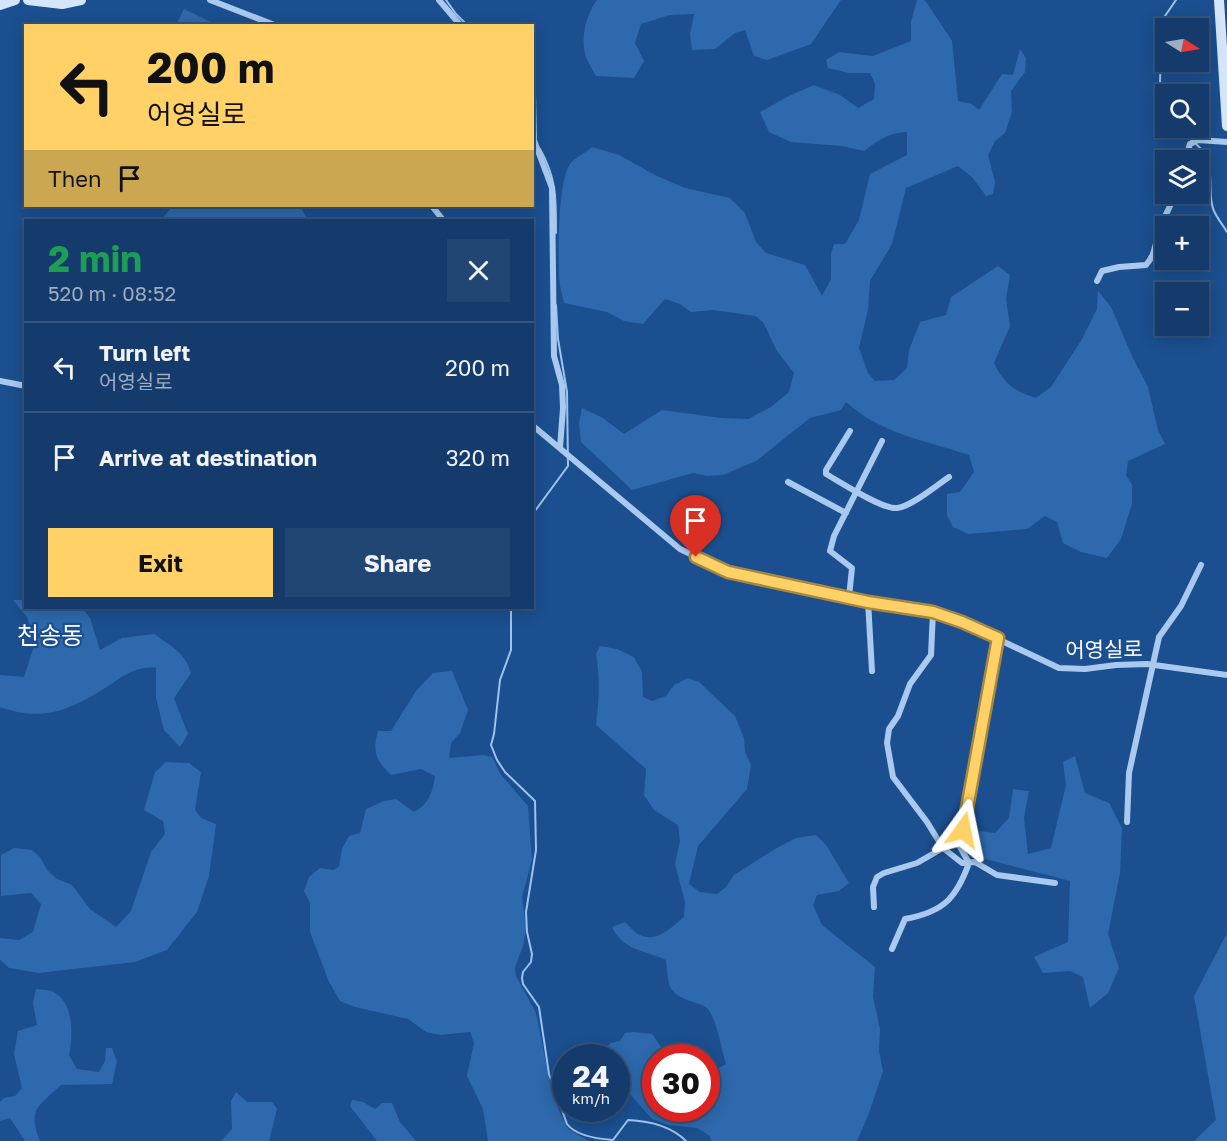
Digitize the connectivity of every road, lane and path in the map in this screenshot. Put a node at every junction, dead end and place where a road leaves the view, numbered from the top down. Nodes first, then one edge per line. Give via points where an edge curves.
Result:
1 (15, 0) edge
2 (28, 0) edge
3 (81, 0) edge
4 (210, 0) edge
5 (439, 0) edge
6 (1219, 0) edge
7 (0, 5) edge
8 (272, 24) edge
9 (459, 24) edge
10 (1227, 126) edge
11 (534, 140) edge
12 (1227, 142) edge
13 (1188, 150) edge
14 (1172, 204) edge
15 (433, 207) edge
16 (442, 219) edge
17 (1097, 280) dead end
18 (0, 381) edge
19 (24, 387) edge
20 (534, 427) edge
21 (850, 431) dead end
22 (882, 441) dead end
23 (561, 449) junction
24 (949, 477) dead end
25 (788, 482) dead end
26 (857, 491) junction
27 (846, 513) junction
28 (1201, 566) dead end
29 (849, 597) junction
30 (868, 602) junction
31 (933, 612) junction
32 (998, 638) junction
33 (1152, 664) junction
34 (872, 671) dead end
35 (1227, 675) edge
36 (1126, 822) dead end
37 (943, 848) junction
38 (969, 863) junction
39 (1055, 883) dead end
40 (874, 907) dead end
41 (892, 949) dead end

1 - 7 street
2 - 3 street via 62,4
4 - 8 street
5 - 9 street
6 - 10 street
11 - 23 street via 552,188 554,356 562,385
12 - 13 street via 1198,140
14 - 17 street via 1160,226 1153,258 1146,265 1102,272
15 - 16 street
18 - 19 street
20 - 23 street
21 - 26 street via 826,474
22 - 26 street
23 - 29 street, 어영실로 via 680,549 728,572
24 - 26 street via 908,505 897,508
25 - 27 street
26 - 27 street
27 - 29 street via 830,551 852,568
28 - 33 street via 1181,606 1159,637
29 - 30 street, 어영실로
30 - 31 street, 어영실로
30 - 34 street
31 - 32 street, 어영실로
31 - 37 street via 931,655 910,684 898,716 888,729 887,743 892,777
32 - 33 street, 어영실로 via 1059,668
32 - 38 street via 959,845
33 - 35 street, 어영실로
33 - 36 street via 1129,773
37 - 38 street via 962,863
37 - 40 street via 917,863 877,877
38 - 39 street via 975,862 997,875
38 - 41 street via 962,883 946,904 927,915 905,919

